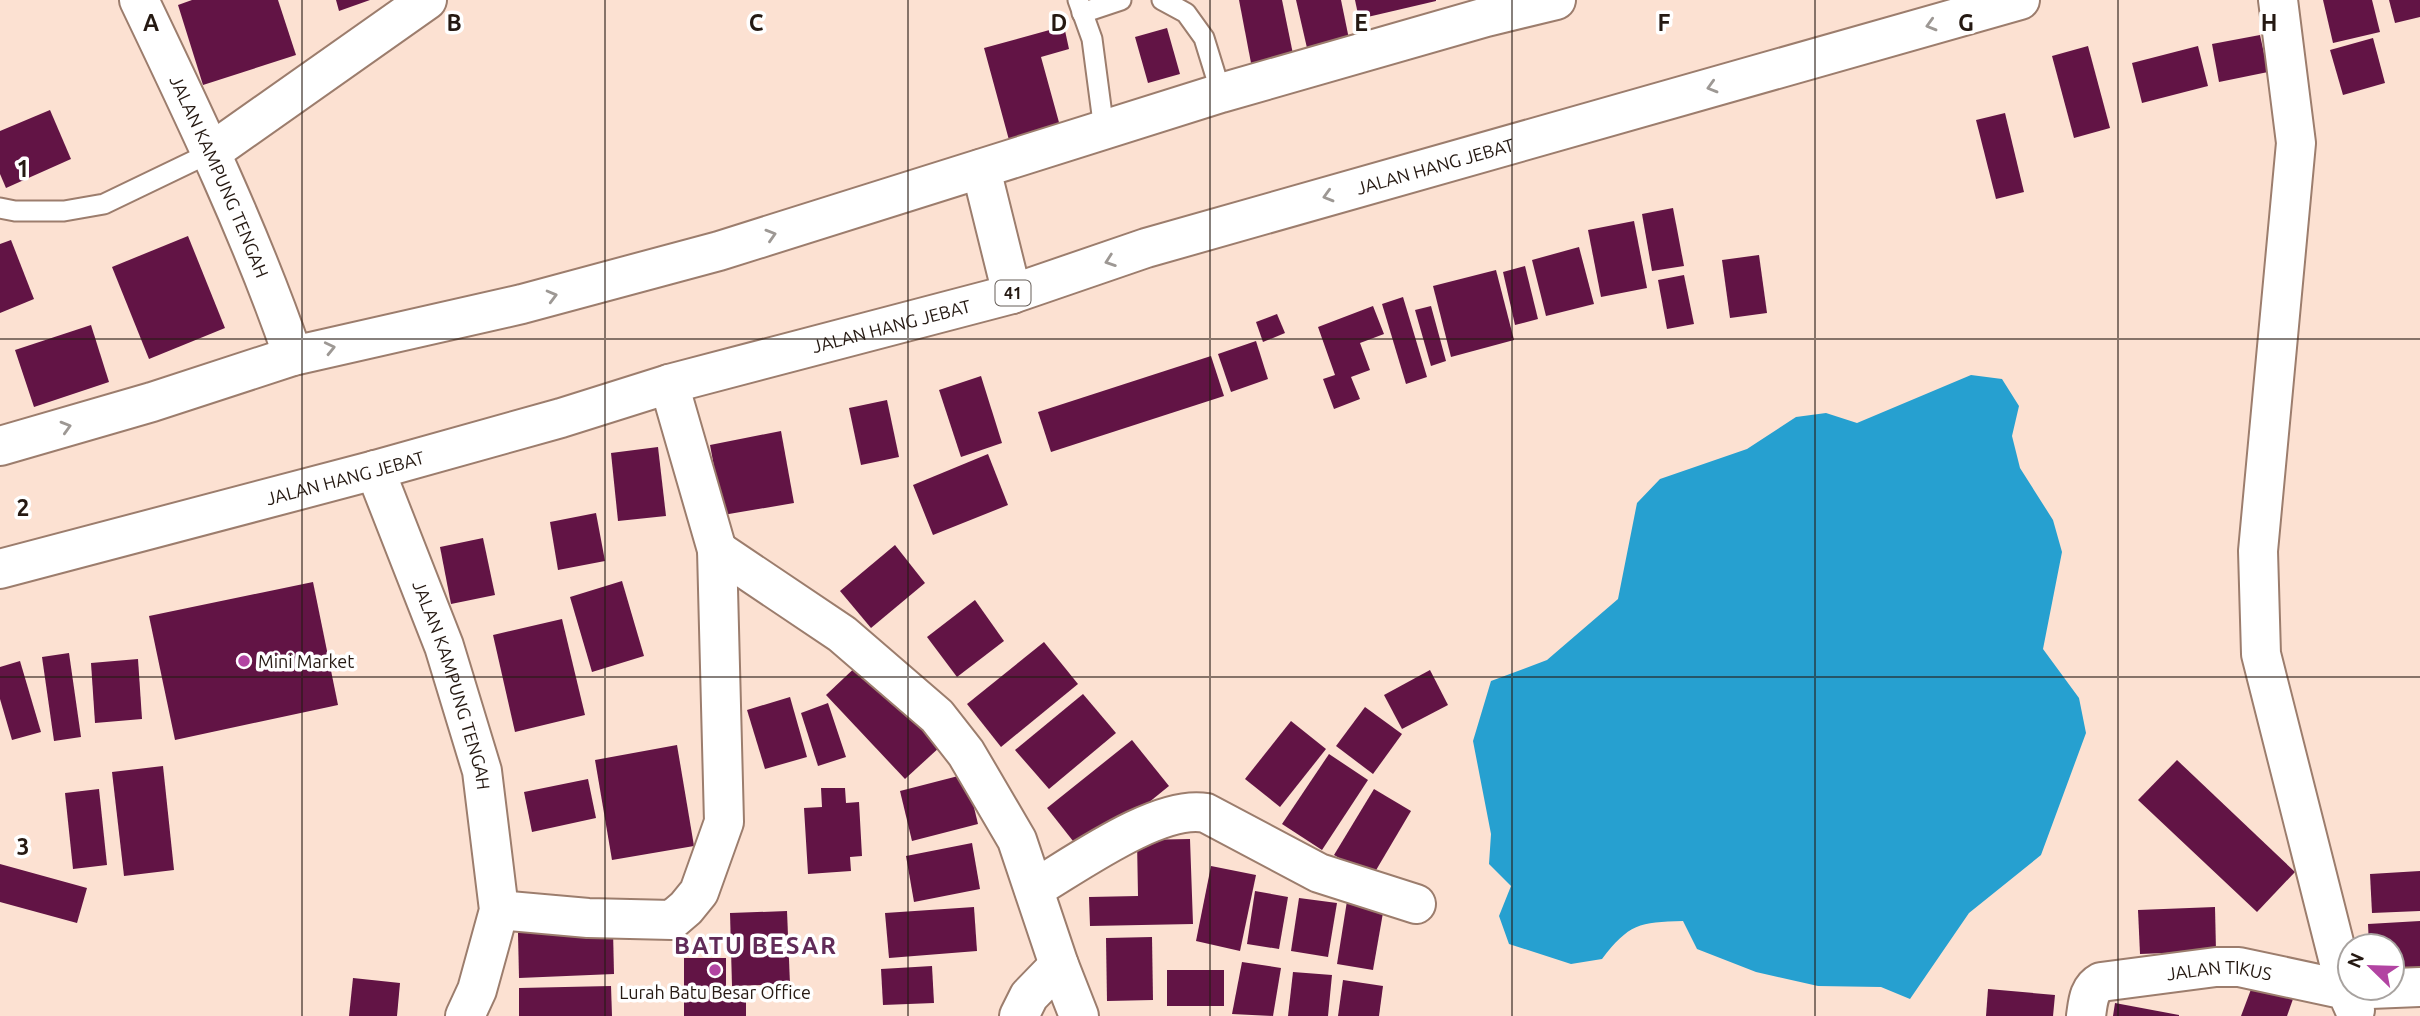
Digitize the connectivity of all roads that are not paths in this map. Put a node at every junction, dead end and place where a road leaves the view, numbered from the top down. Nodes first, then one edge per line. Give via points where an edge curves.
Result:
1 (139, 0) edge
2 (427, 0) edge
3 (1121, 0) edge
4 (1162, 0) edge
5 (1556, 0) edge
6 (2020, 0) edge
7 (2278, 0) edge
8 (1080, 7) edge
9 (1221, 93) junction
10 (1104, 130) junction
11 (210, 153) junction
12 (981, 169) junction
13 (0, 208) edge
14 (1012, 294) junction
15 (293, 356) junction
16 (669, 384) junction
17 (0, 446) edge
18 (375, 470) junction
19 (717, 550) junction
20 (0, 569) edge
21 (1034, 889) junction
22 (1416, 904) dead end
23 (499, 910) junction
24 (1059, 965) junction
25 (2420, 988) edge
26 (2352, 1003) edge
27 (465, 1016) edge
28 (1019, 1016) edge
29 (1079, 1016) edge
30 (2086, 1016) edge

1 - 11 main road, JALAN KAMPUNG TENGAH
2 - 11 main road
3 - 8 lane
4 - 9 lane via 1186,13 1204,38
5 - 9 main road
6 -> 14 main road, JALAN HANG JEBAT / 41 via 1146,248
7 - 26 main road via 2296,143 2258,551 2261,654
8 - 10 lane via 1092,39
9 - 10 main road
10 - 12 main road
11 - 13 lane via 104,204 64,211
11 - 15 main road, JALAN KAMPUNG TENGAH via 270,289
12 - 14 main road
15 -> 12 main road via 522,304 719,251
14 - 16 main road, JALAN HANG JEBAT / 41
17 -> 15 main road
16 - 18 main road, JALAN HANG JEBAT / 41
16 - 19 main road
18 - 20 main road, JALAN HANG JEBAT / 41
18 - 23 main road, JALAN KAMPUNG TENGAH via 444,646 482,771
19 - 21 main road via 842,634 937,716 966,752 1017,841
19 - 23 main road via 724,822 699,892 672,920
21 - 22 main road via 1126,834 1195,811 1319,873
21 - 24 main road
23 - 27 main road
24 - 28 main road via 1029,996
24 - 29 main road
25 - 26 main road, JALAN TIKUS
26 - 30 main road, JALAN TIKUS via 2239,967 2216,967 2101,982 2089,996

